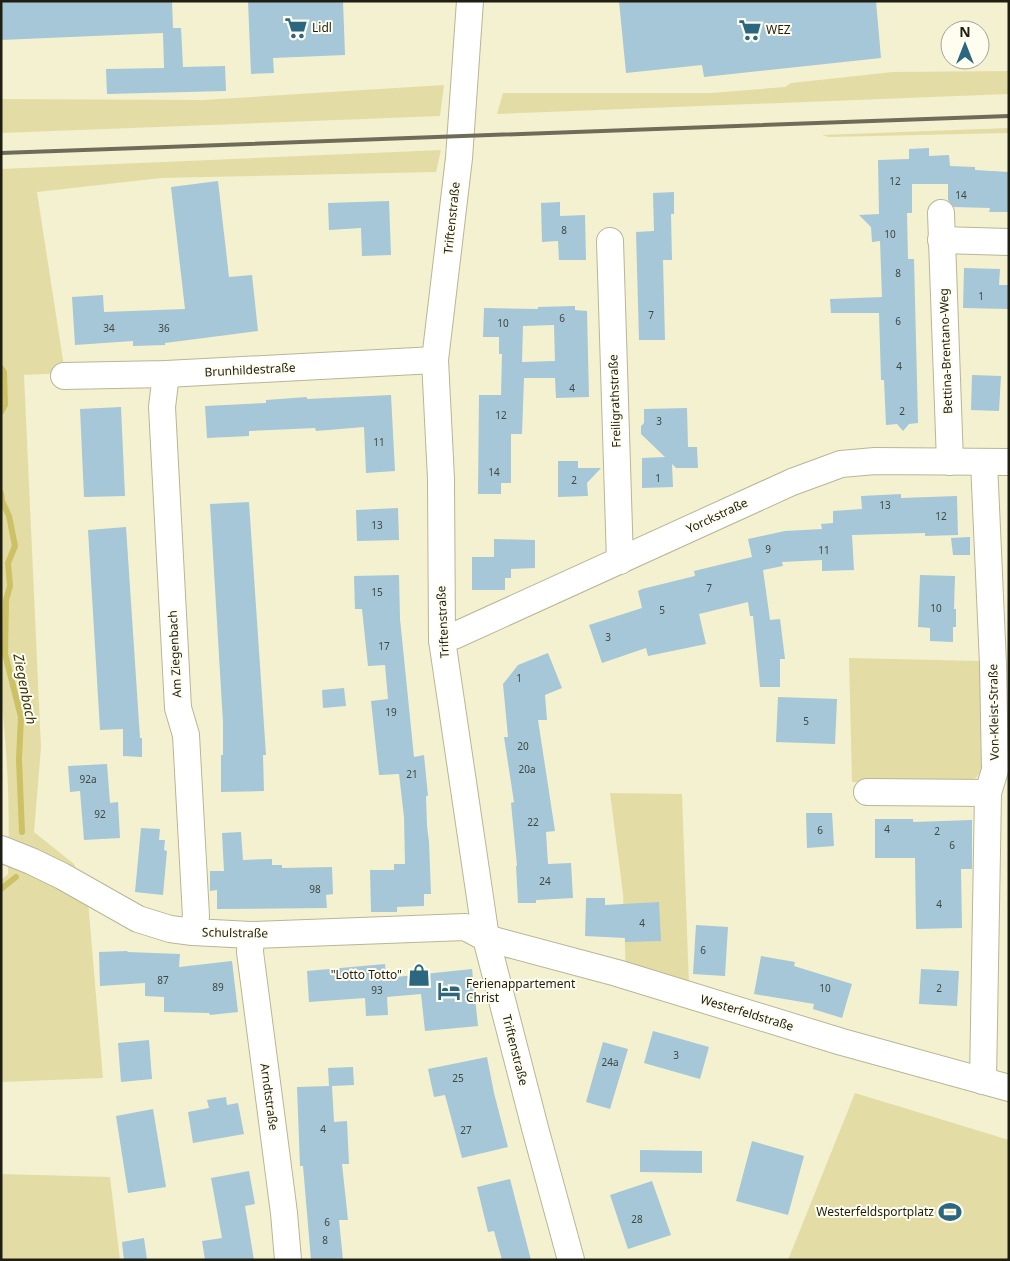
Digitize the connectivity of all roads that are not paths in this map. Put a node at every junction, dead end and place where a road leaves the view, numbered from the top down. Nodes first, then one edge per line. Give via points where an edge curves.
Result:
1 (470, 1) edge
2 (941, 214) dead end
3 (942, 240) junction
4 (610, 241) dead end
5 (1009, 242) edge
6 (435, 360) junction
7 (166, 374) junction
8 (64, 376) dead end
9 (950, 462) junction
10 (997, 462) edge
11 (620, 561) junction
12 (442, 640) junction
13 (867, 792) dead end
14 (988, 793) junction
15 (1, 849) edge
16 (193, 932) junction
17 (251, 935) junction
18 (486, 938) junction
19 (983, 1081) junction
20 (1009, 1088) edge
21 (288, 1260) edge
22 (571, 1260) edge

1 - 6 street, Triftenstraße via 459,158
2 - 3 street, Bettina-Brentano-Weg
3 - 5 street
3 - 9 street, Bettina-Brentano-Weg
4 - 11 street, Freiligrathstraße
6 - 7 street, Brunhildestraße
6 - 12 street, Triftenstraße
7 - 8 street, Brunhildestraße
7 - 16 street, Am Ziegenbach via 162,407 178,708 186,735 196,916
9 - 10 street, Yorckstraße
9 - 11 street, Yorckstraße via 875,460 841,464 792,482
10 - 14 street, Von-Kleist-Straße via 993,664 995,770
11 - 12 street, Yorckstraße
12 - 18 street, Triftenstraße
13 - 14 street
14 - 19 street, Von-Kleist-Straße
15 - 16 street, Schulstraße via 54,872 138,919
16 - 17 street, Schulstraße
17 - 18 street, Schulstraße via 465,927
17 - 21 street, Arndtstraße via 250,952
18 - 19 street, Westerfeldstraße via 617,973
18 - 22 street, Triftenstraße
19 - 20 street, Westerfeldstraße

